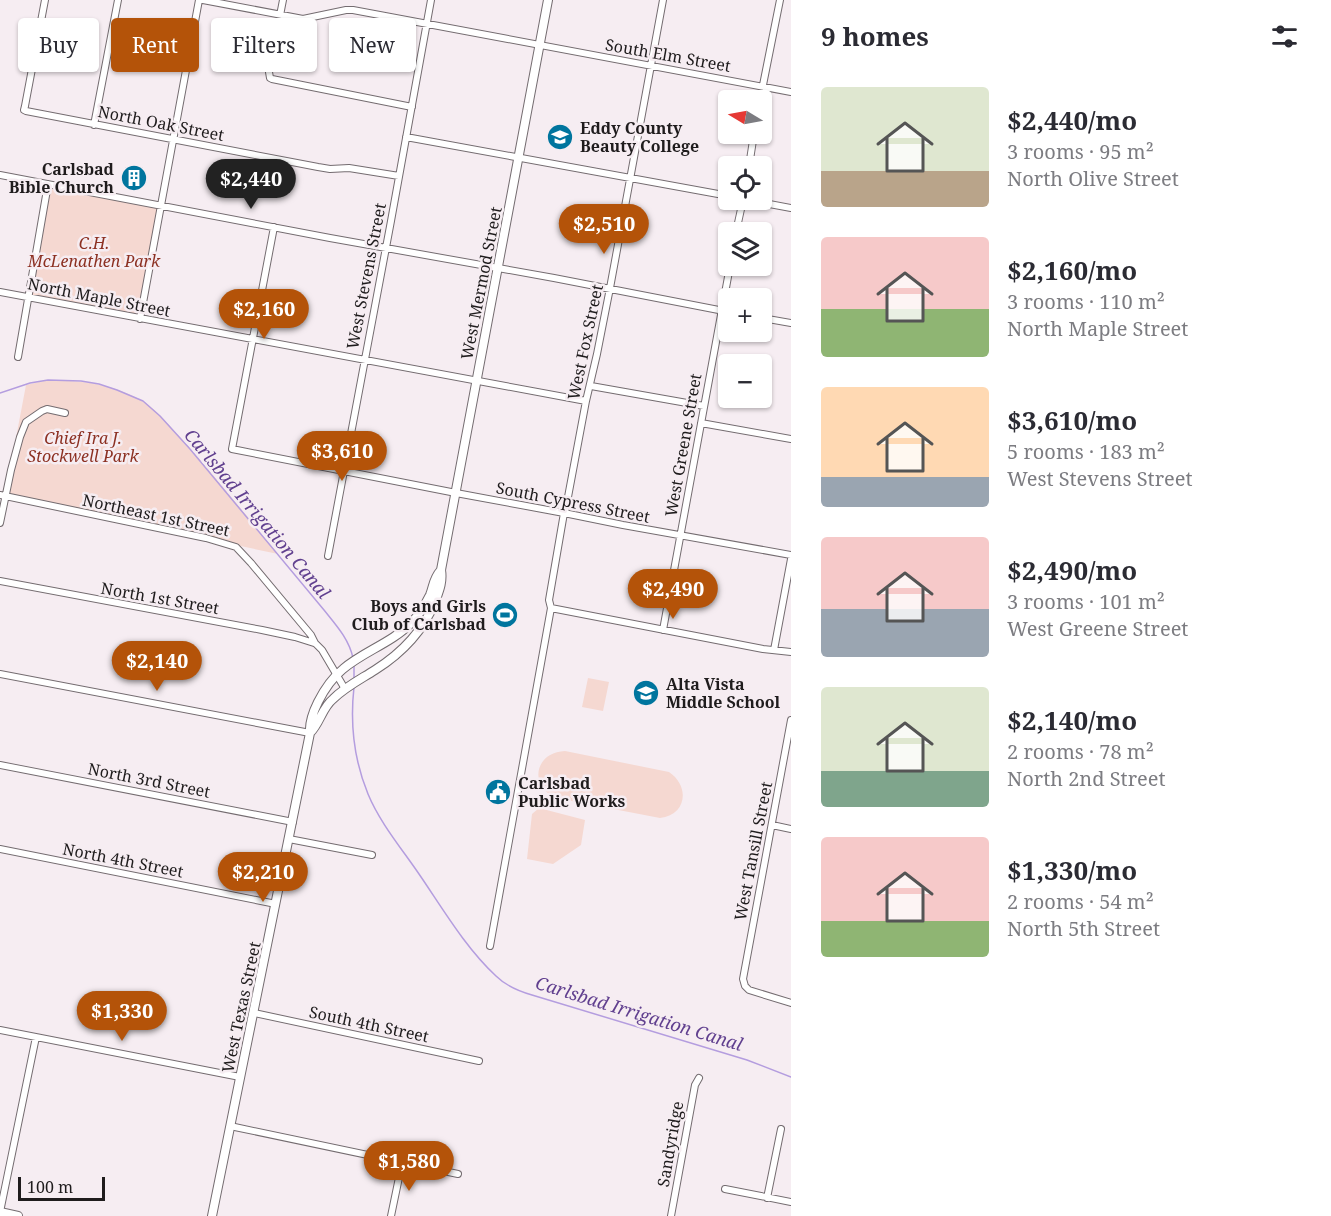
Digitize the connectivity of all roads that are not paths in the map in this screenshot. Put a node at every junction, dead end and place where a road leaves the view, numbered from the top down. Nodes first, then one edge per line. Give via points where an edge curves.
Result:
1 (45, 0) edge
2 (118, 0) edge
3 (201, 0) edge
4 (283, 0) edge
5 (431, 0) edge
6 (548, 0) edge
7 (663, 0) edge
8 (780, 0) edge
9 (281, 15) junction
10 (427, 24) junction
11 (540, 45) junction
12 (651, 65) junction
13 (763, 86) junction
14 (762, 90) edge
15 (791, 92) edge
16 (412, 107) junction
17 (94, 125) junction
18 (406, 137) junction
19 (174, 139) junction
20 (518, 157) junction
21 (0, 176) edge
22 (399, 176) junction
23 (630, 178) junction
24 (48, 184) junction
25 (718, 194) edge
26 (772, 204) edge
27 (161, 206) junction
28 (791, 208) edge
29 (274, 227) junction
30 (386, 248) junction
31 (498, 268) junction
32 (610, 288) junction
33 (0, 292) edge
34 (28, 298) junction
35 (718, 310) edge
36 (140, 319) junction
37 (772, 320) edge
38 (791, 323) edge
39 (252, 339) junction
40 (718, 342) edge
41 (18, 357) dead end
42 (364, 360) junction
43 (477, 381) junction
44 (591, 386) junction
45 (586, 401) junction
46 (704, 406) junction
47 (65, 413) dead end
48 (701, 423) junction
49 (791, 440) edge
50 (344, 470) junction
51 (456, 493) junction
52 (2, 496) edge
53 (565, 513) junction
54 (0, 523) edge
55 (680, 536) junction
56 (328, 556) dead end
57 (791, 557) edge
58 (441, 570) junction
59 (0, 581) edge
60 (551, 608) junction
61 (663, 630) junction
62 (315, 643) junction
63 (774, 650) junction
64 (791, 652) edge
65 (339, 672) junction
66 (0, 674) edge
67 (345, 689) junction
68 (791, 720) edge
69 (310, 733) junction
70 (0, 765) edge
71 (293, 822) junction
72 (772, 825) junction
73 (791, 829) edge
74 (289, 839) junction
75 (0, 849) edge
76 (372, 855) dead end
77 (276, 904) junction
78 (490, 946) dead end
79 (791, 1003) edge
80 (254, 1013) junction
81 (0, 1030) edge
82 (36, 1037) junction
83 (479, 1061) dead end
84 (240, 1077) junction
85 (699, 1078) dead end
86 (230, 1126) junction
87 (782, 1128) dead end
88 (402, 1163) junction
89 (458, 1174) dead end
90 (725, 1190) dead end
91 (767, 1198) junction
92 (791, 1202) edge
93 (0, 1212) edge
94 (18, 1216) edge
95 (212, 1216) edge
96 (391, 1216) edge
97 (671, 1216) edge

1 - 17 street, North Oak Street via 24,110
2 - 17 street
3 - 9 street, South Elm Street
3 - 19 street
4 - 9 street
5 - 10 street, West Stevens Street
6 - 11 street, West Mermod Street
7 - 12 street, West Fox Street
8 - 13 street
9 - 10 street, South Elm Street via 303,19 353,10
9 - 16 street via 270,78
10 - 11 street, South Elm Street
10 - 16 street, West Stevens Street
11 - 12 street, South Elm Street
11 - 20 street, West Mermod Street
12 - 13 street, South Elm Street
12 - 23 street, West Fox Street
13 - 14 street
13 - 15 street, South Elm Street
16 - 18 street, West Stevens Street
17 - 19 street, North Oak Street
18 - 20 street
18 - 22 street, West Stevens Street
19 - 22 street, North Oak Street via 330,169
19 - 27 street
20 - 23 street
20 - 31 street, West Mermod Street
21 - 24 street
22 - 30 street, West Stevens Street
23 - 25 street
23 - 32 street, West Fox Street
24 - 27 street
24 - 34 street
26 - 28 street
27 - 29 street
27 - 36 street
29 - 30 street
29 - 39 street
30 - 31 street
30 - 42 street, West Stevens Street
31 - 32 street
31 - 43 street, West Mermod Street
32 - 35 street
32 - 44 street, West Fox Street
33 - 34 street, North Maple Street
34 - 36 street, North Maple Street
34 - 41 street
36 - 39 street, North Maple Street
37 - 38 street
39 - 42 street, North Maple Street
39 - 50 street, South Cypress Street via 232,449
40 - 46 street, West Greene Street
42 - 43 street, North Maple Street
42 - 50 street, West Stevens Street
43 - 45 street, North Maple Street
43 - 51 street, West Mermod Street
44 - 45 street, West Fox Street
44 - 46 street
45 - 53 street, West Fox Street
46 - 48 street, West Greene Street
47 - 52 street via 47,409 26,422
48 - 49 street
48 - 55 street, West Greene Street
50 - 51 street, South Cypress Street
50 - 56 street, West Stevens Street
51 - 53 street, South Cypress Street
51 - 58 street, West Mermod Street
52 - 54 street
52 - 62 street, Northeast 1st Street via 234,546
53 - 55 street, South Cypress Street
53 - 60 street, West Fox Street via 549,600
55 - 57 street, South Cypress Street
55 - 61 street, West Greene Street
57 - 63 street
58 - 65 street, West Texas Street via 413,621
58 - 67 street, West Texas Street via 437,597 409,643
59 - 62 street, North 1st Street
60 - 61 street
60 - 78 street, West Fox Street
61 - 63 street
62 - 65 street, Northeast 1st Street
63 - 64 street
65 - 67 street, Northeast 1st Street
65 - 69 street, West Texas Street via 316,706
66 - 69 street
67 - 69 street, West Texas Street via 326,706
68 - 72 street, West Tansill Street
69 - 71 street, West Texas Street
70 - 71 street, North 3rd Street
71 - 74 street, West Texas Street
72 - 73 street
72 - 79 street, West Tansill Street via 743,979 749,990
74 - 76 street
74 - 77 street, West Texas Street
75 - 77 street, North 4th Street
77 - 80 street, West Texas Street
80 - 83 street, South 4th Street
80 - 84 street, West Texas Street
81 - 82 street
82 - 84 street
82 - 93 street
84 - 86 street, West Texas Street
85 - 97 street, Sandyridge
86 - 88 street
86 - 95 street, West Texas Street
87 - 91 street
88 - 89 street
88 - 96 street
90 - 91 street
91 - 92 street
93 - 94 street

